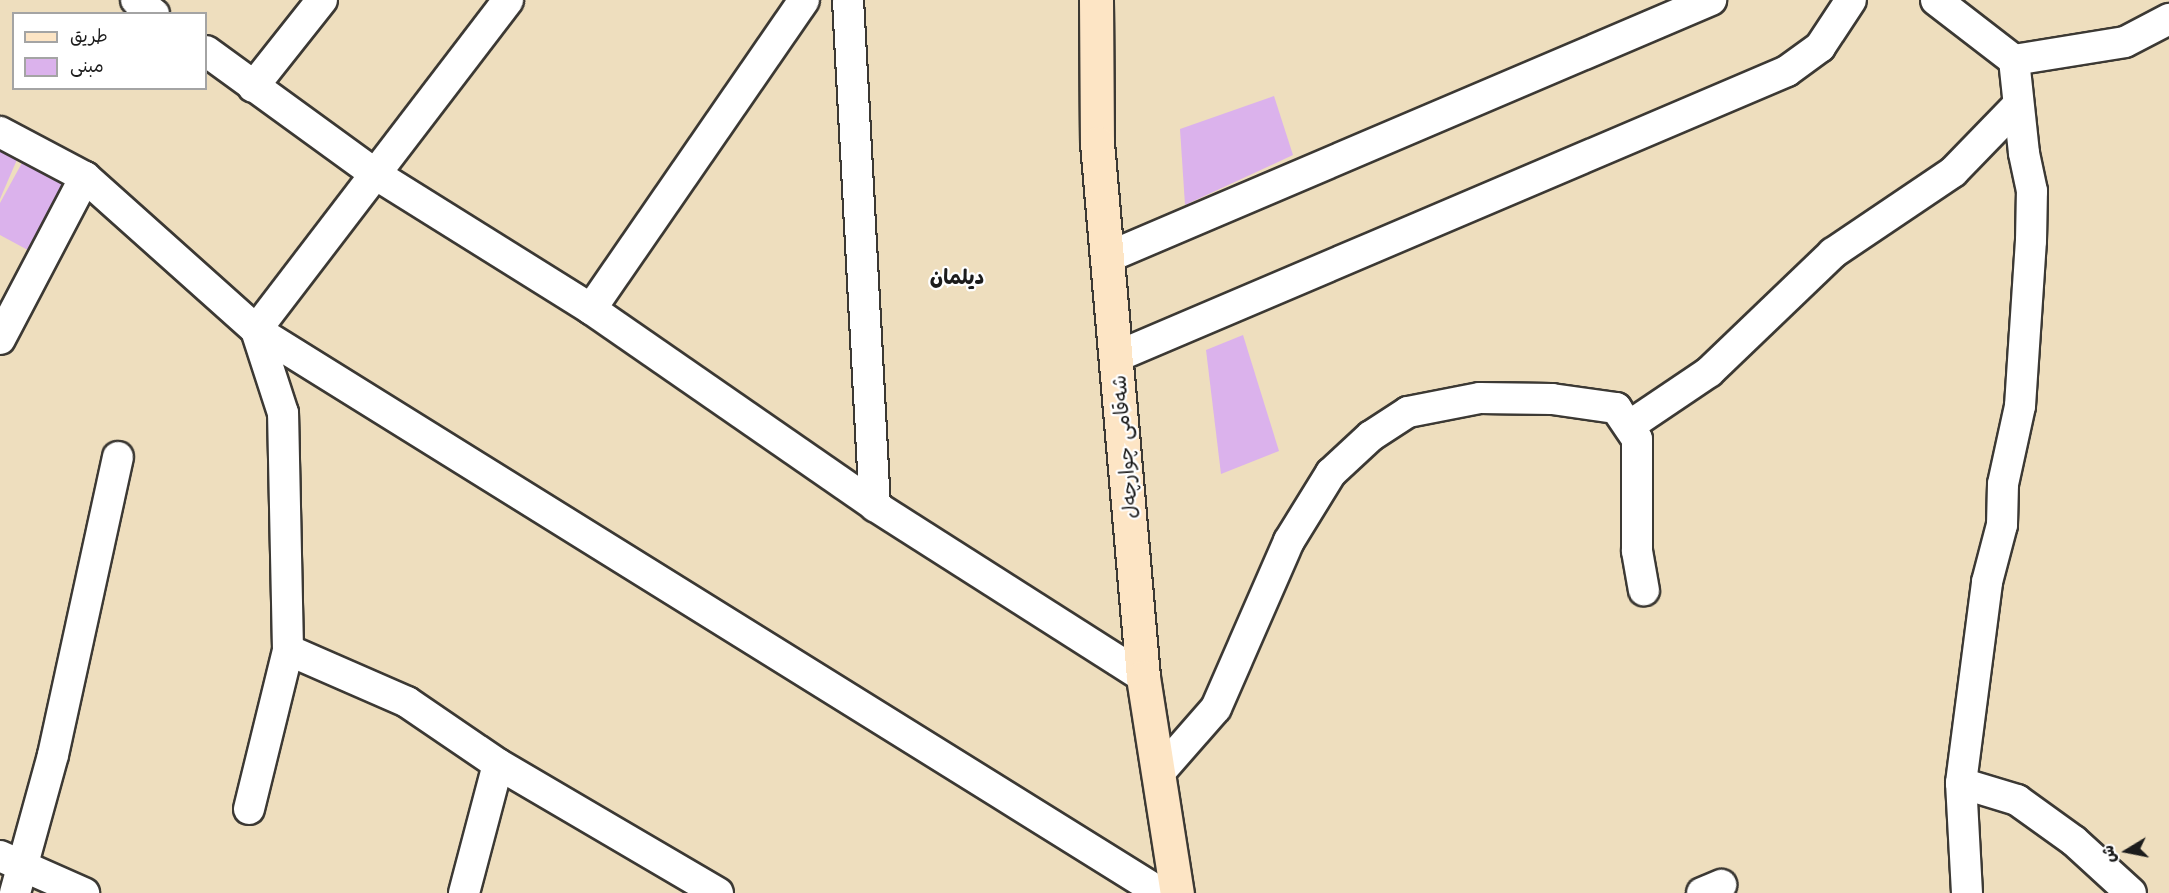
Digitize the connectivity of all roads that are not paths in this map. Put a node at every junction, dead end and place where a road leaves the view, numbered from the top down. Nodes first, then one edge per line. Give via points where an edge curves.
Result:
1 (136, 0) edge
2 (322, 0) edge
3 (508, 0) edge
4 (804, 0) edge
5 (848, 0) edge
6 (1096, 0) edge
7 (1711, 0) edge
8 (1851, 0) edge
9 (1936, 0) edge
10 (151, 12) edge
11 (2169, 19) edge
12 (207, 52) edge
13 (2013, 60) junction
14 (253, 87) junction
15 (2018, 105) junction
16 (0, 132) edge
17 (375, 174) junction
18 (85, 177) junction
19 (1106, 258) junction
20 (591, 309) junction
21 (256, 330) junction
22 (0, 339) edge
23 (1118, 356) junction
24 (1629, 426) junction
25 (118, 457) dead end
26 (875, 506) junction
27 (1644, 590) dead end
28 (288, 650) junction
29 (1143, 677) junction
30 (498, 764) junction
31 (1159, 773) junction
32 (1961, 783) junction
33 (249, 809) dead end
34 (13, 872) edge
35 (84, 893) edge
36 (464, 893) edge
37 (718, 893) edge
38 (1161, 893) edge
39 (1177, 893) edge
40 (1967, 893) edge
41 (2131, 893) edge

1 - 10 street
2 - 14 street
3 - 17 street
4 - 20 street
5 - 26 street
6 - 19 main road, شەقامی چوارچەل via 1097,143
7 - 19 street
8 - 23 street via 1820,47 1787,71
9 - 13 street
11 - 13 street via 2125,42
12 - 14 street
13 - 15 street
14 - 17 street
15 - 24 street via 1953,172 1833,253 1709,372
15 - 32 street via 2032,191 2020,406 2003,484 2002,525 1986,592
16 - 18 street
17 - 20 street
17 - 21 street
18 - 21 street
18 - 22 street
19 - 23 main road, شەقامی چوارچەل
20 - 26 street
21 - 28 street via 283,413
21 - 38 street
23 - 29 main road, شەقامی چوارچەل
24 - 27 street via 1637,439 1637,551
24 - 31 street via 1616,408 1552,399 1480,398 1408,412 1371,436 1331,473 1289,541 1216,708
25 - 34 street
26 - 29 street
28 - 30 street via 407,702
28 - 33 street
29 - 31 main road, شەقامی چوارچەل
30 - 36 street
30 - 37 street
31 - 39 main road, شەقامی چوارچەل
32 - 40 street
32 - 41 street via 2017,800 2074,841
34 - 35 street

